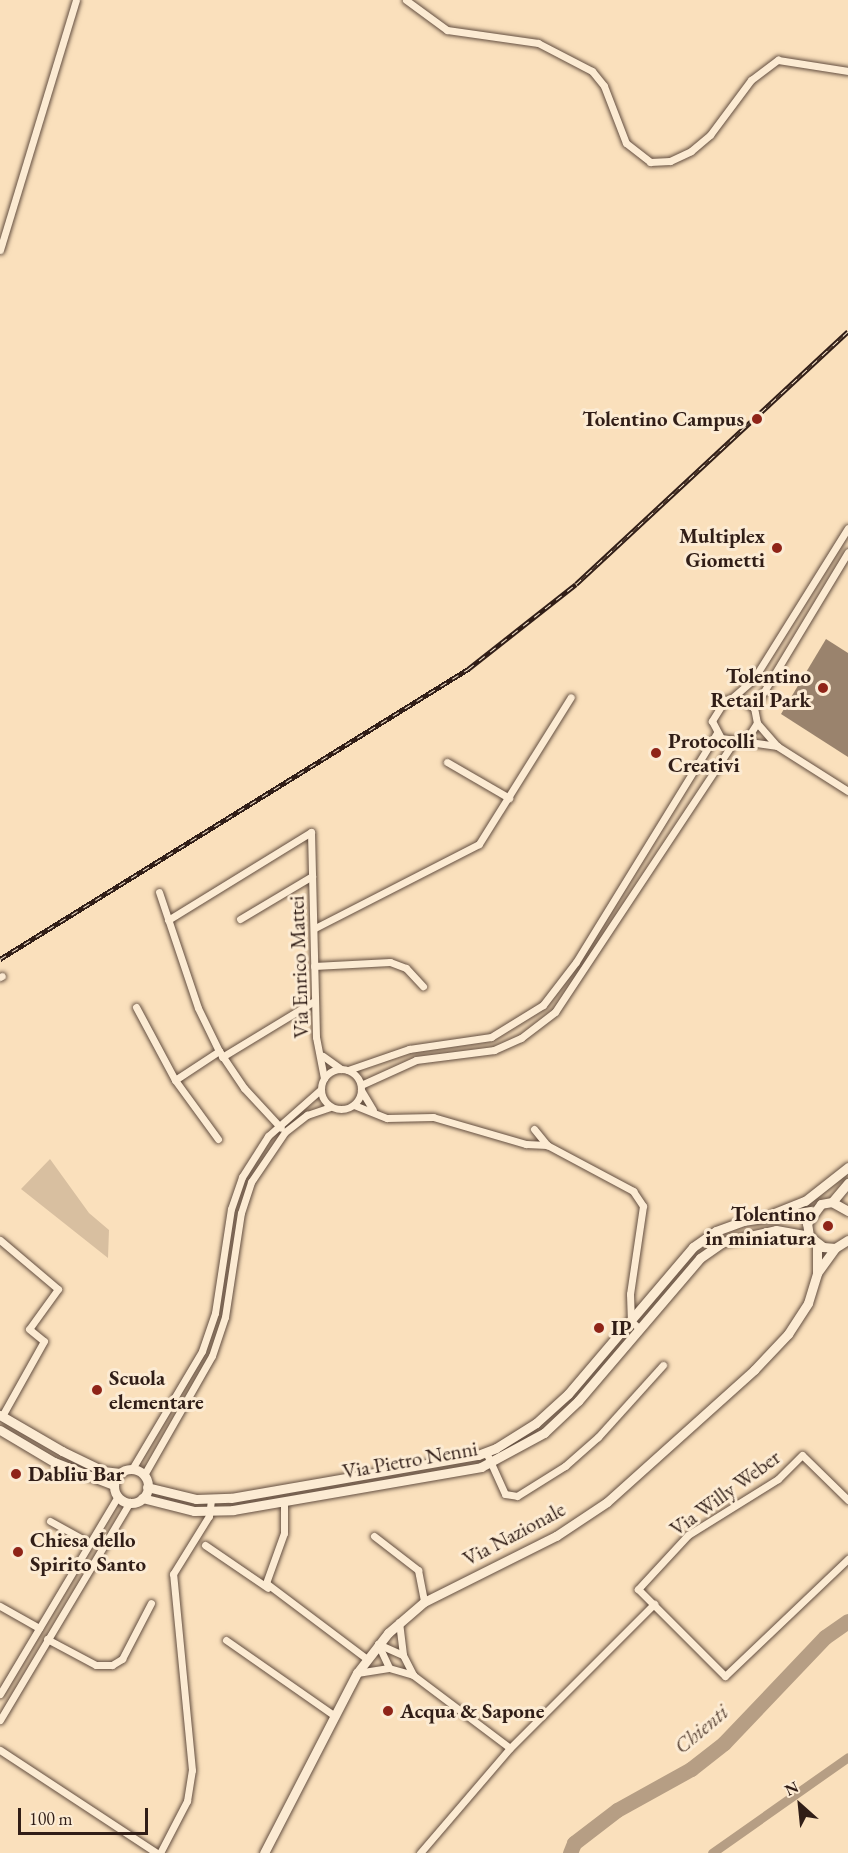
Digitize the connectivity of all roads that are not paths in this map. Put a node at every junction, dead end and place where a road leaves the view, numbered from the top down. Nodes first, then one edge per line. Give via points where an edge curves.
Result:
1 (76, 0) edge
2 (406, 0) edge
3 (848, 71) edge
4 (0, 250) edge
5 (848, 528) edge
6 (848, 552) edge
7 (571, 697) dead end
8 (732, 698) junction
9 (754, 708) junction
10 (757, 723) junction
11 (717, 733) junction
12 (746, 740) junction
13 (733, 743) junction
14 (777, 746) junction
15 (447, 762) dead end
16 (848, 791) edge
17 (509, 798) junction
18 (312, 876) junction
19 (159, 891) dead end
20 (240, 919) dead end
21 (168, 920) junction
22 (315, 928) junction
23 (314, 966) junction
24 (423, 986) dead end
25 (314, 1001) junction
26 (136, 1007) dead end
27 (220, 1054) junction
28 (322, 1056) junction
29 (344, 1070) junction
30 (324, 1078) junction
31 (175, 1080) junction
32 (361, 1088) junction
33 (320, 1090) junction
34 (354, 1105) junction
35 (330, 1107) junction
36 (373, 1110) junction
37 (278, 1125) junction
38 (534, 1129) dead end
39 (285, 1132) junction
40 (218, 1139) dead end
41 (547, 1145) junction
42 (848, 1167) edge
43 (848, 1183) edge
44 (832, 1202) junction
45 (848, 1210) edge
46 (811, 1211) junction
47 (757, 1220) junction
48 (809, 1236) junction
49 (0, 1240) edge
50 (847, 1241) edge
51 (817, 1245) junction
52 (835, 1248) junction
53 (817, 1273) junction
54 (669, 1277) junction
55 (679, 1285) junction
56 (631, 1321) junction
57 (640, 1329) junction
58 (663, 1365) dead end
59 (173, 1408) junction
60 (183, 1413) junction
61 (1, 1415) edge
62 (0, 1430) edge
63 (486, 1452) junction
64 (490, 1464) junction
65 (132, 1469) junction
66 (120, 1473) junction
67 (144, 1475) junction
68 (114, 1485) junction
69 (147, 1487) junction
70 (118, 1496) junction
71 (142, 1498) junction
72 (211, 1499) junction
73 (848, 1500) edge
74 (284, 1501) junction
75 (130, 1502) junction
76 (211, 1512) junction
77 (50, 1521) dead end
78 (374, 1536) dead end
79 (88, 1542) junction
80 (205, 1545) dead end
81 (848, 1558) edge
82 (270, 1589) junction
83 (424, 1602) junction
84 (151, 1603) dead end
85 (654, 1604) junction
86 (0, 1606) edge
87 (399, 1621) junction
88 (39, 1628) junction
89 (47, 1639) junction
90 (226, 1641) dead end
91 (378, 1644) junction
92 (403, 1655) junction
93 (367, 1659) junction
94 (389, 1668) junction
95 (357, 1673) junction
96 (412, 1675) junction
97 (0, 1694) edge
98 (335, 1716) junction
99 (0, 1720) edge
100 (510, 1748) junction
101 (0, 1750) edge
102 (158, 1853) edge
103 (264, 1853) edge
104 (420, 1853) edge

1 - 4 street
2 - 3 street via 447,30 538,44 592,71 604,86 626,143 650,162 670,161 691,151 710,135 751,80 778,60
5 - 8 street via 753,680
6 - 9 street
7 - 17 street
8 - 9 street
8 - 11 street via 720,703 713,714
9 - 10 street
10 - 12 street
10 - 14 street
11 - 13 street
11 - 29 street via 572,969 543,1005 491,1037 409,1049
12 - 13 street
12 - 14 street
13 - 32 street via 555,1012 505,1046 482,1053 416,1060
14 - 16 street
15 - 17 street
17 - 22 street via 478,844
18 - 20 street, Via Enrico Mattei
18 - 21 street, Via Enrico Mattei via 311,832
18 - 22 street, Via Enrico Mattei
19 - 21 street
21 - 27 street via 198,1008
22 - 23 street, Via Enrico Mattei
23 - 24 street via 390,962 406,968
23 - 25 street, Via Enrico Mattei
25 - 27 street
25 - 28 street, Via Enrico Mattei via 316,1037
26 - 31 street
27 - 31 street
27 - 37 street
28 - 29 street, Via Enrico Mattei
28 - 30 street, Via Enrico Mattei
29 - 30 street
29 - 32 street
30 - 33 street
31 - 40 street
32 - 34 street
32 - 36 street
33 - 35 street
33 - 37 street
34 - 35 street
34 - 36 street
35 - 39 street via 314,1111
36 - 41 street via 387,1118 433,1117 526,1144
37 - 39 street
37 - 59 street via 242,1177 231,1209 215,1313 198,1360
38 - 41 street
39 - 60 street via 251,1182 241,1213 225,1317 212,1356
41 - 56 street via 640,1197 643,1227 632,1265
42 - 47 street via 805,1201
43 - 44 street
44 - 45 street
44 - 46 street, Via Pietro Nenni
46 - 47 street, Via Pietro Nenni
46 - 48 street
47 - 54 street, Via Pietro Nenni via 716,1231 693,1247
48 - 51 street
48 - 55 street, Via Pietro Nenni via 777,1230 723,1242 700,1258
49 - 61 street via 58,1289 29,1329 44,1341
50 - 52 street
51 - 52 street
51 - 53 street, Via Nazionale
52 - 53 street, Via Nazionale
53 - 83 street, Via Nazionale via 808,1303 781,1341 607,1502 556,1536
54 - 55 street
54 - 56 street, Via Pietro Nenni
55 - 57 street, Via Pietro Nenni
56 - 57 street
56 - 63 street, Via Pietro Nenni via 536,1423
57 - 64 street, Via Pietro Nenni via 544,1433
58 - 64 street via 598,1437 538,1484 509,1497
59 - 60 street
59 - 65 street
60 - 67 street
61 - 66 street via 93,1466
62 - 68 street via 54,1461
63 - 64 street
63 - 72 street, Via Pietro Nenni
64 - 74 street, Via Pietro Nenni
65 - 66 street
65 - 67 street
66 - 68 street
67 - 69 street
68 - 70 street
69 - 71 street
69 - 72 street, Via Pietro Nenni
70 - 75 street
70 - 79 street
71 - 75 street
71 - 76 street, Via Pietro Nenni
72 - 76 street
73 - 85 street, Via Willy Weber via 802,1455 778,1479 688,1535 638,1589
74 - 76 street, Via Pietro Nenni
74 - 82 street via 284,1533 266,1575
75 - 89 street
76 - 102 street via 173,1574 192,1770 187,1801
77 - 79 street
78 - 83 street via 418,1570
79 - 88 street
80 - 82 street
81 - 85 street, Via Willy Weber via 725,1676
82 - 93 street
83 - 87 street, Via Nazionale
84 - 89 street via 122,1659 112,1665 96,1665
85 - 100 street
86 - 88 street
87 - 91 street, Via Nazionale
87 - 92 street
88 - 97 street
89 - 99 street
90 - 98 street
91 - 92 street
91 - 93 street, Via Nazionale
91 - 94 street
92 - 96 street
93 - 95 street, Via Nazionale
94 - 95 street
94 - 96 street
95 - 98 street, Via Nazionale
96 - 100 street
98 - 103 street, Via Nazionale
100 - 104 street
101 - 102 street

